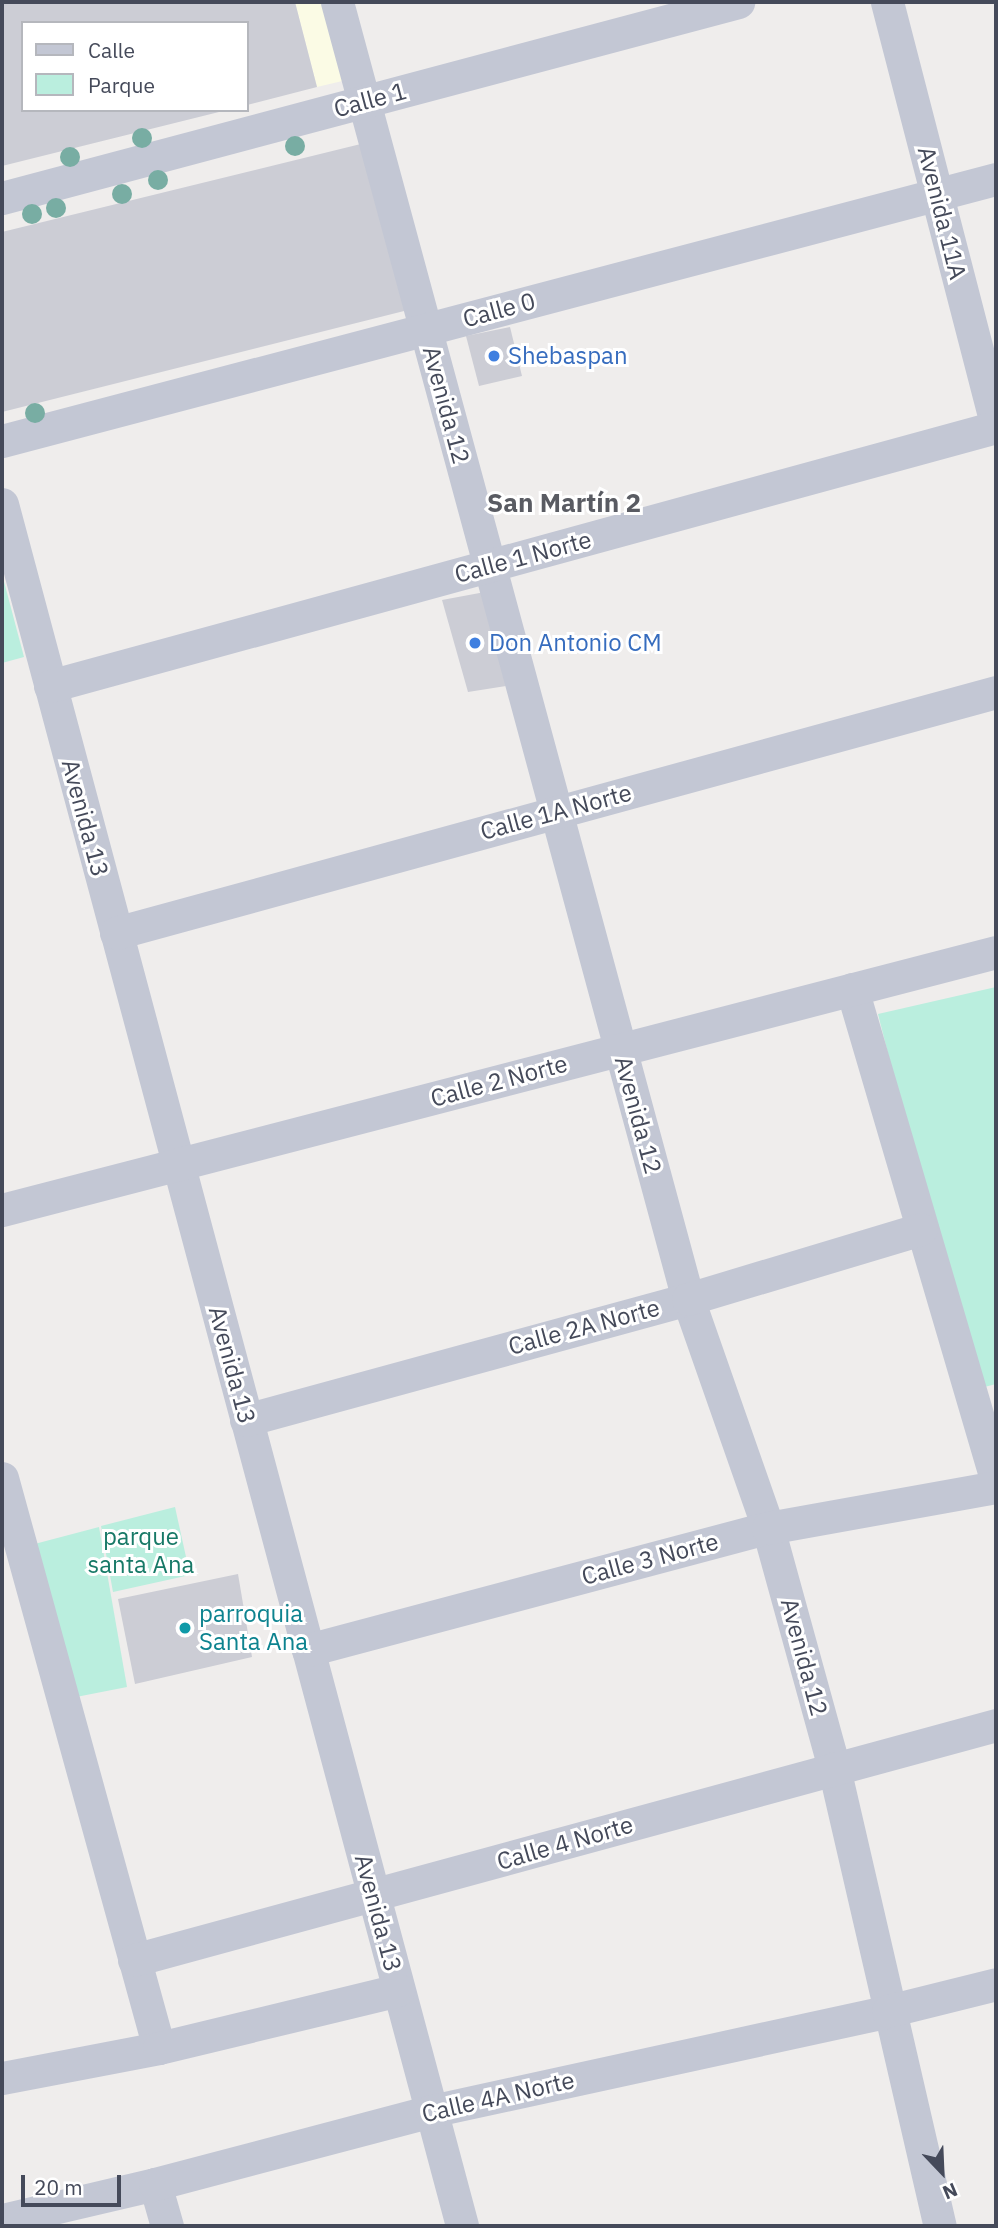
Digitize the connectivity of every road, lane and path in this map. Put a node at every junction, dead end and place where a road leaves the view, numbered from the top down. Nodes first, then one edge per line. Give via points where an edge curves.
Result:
1 (337, 2) edge
2 (738, 2) edge
3 (887, 2) edge
4 (363, 102) junction
5 (996, 179) edge
6 (937, 194) junction
7 (2, 198) edge
8 (425, 329) junction
9 (996, 425) edge
10 (2, 441) edge
11 (2, 505) edge
12 (490, 566) junction
13 (50, 686) junction
14 (996, 692) edge
15 (556, 812) junction
16 (116, 933) junction
17 (996, 951) edge
18 (852, 989) junction
19 (620, 1050) junction
20 (178, 1165) junction
21 (2, 1210) edge
22 (921, 1228) junction
23 (688, 1299) junction
24 (247, 1420) junction
25 (2, 1479) edge
26 (996, 1479) edge
27 (996, 1487) edge
28 (768, 1528) junction
29 (308, 1650) junction
30 (996, 1725) edge
31 (834, 1768) junction
32 (373, 1896) junction
33 (134, 1960) junction
34 (996, 1984) edge
35 (398, 1990) junction
36 (888, 2011) junction
37 (159, 2048) junction
38 (2, 2077) edge
39 (431, 2110) junction
40 (155, 2184) junction
41 (2, 2220) edge
42 (167, 2226) edge
43 (461, 2226) edge
44 (940, 2226) edge

1 - 4 street, Avenida 12
2 - 4 street, Calle 1
3 - 6 street, Avenida 11A
4 - 7 street, Calle 1
4 - 8 street, Avenida 12
5 - 6 street, Calle 0
6 - 8 street, Calle 0
6 - 9 street, Avenida 11A
8 - 10 street, Calle 0
8 - 12 street, Avenida 12
9 - 12 street, Calle 1 Norte
11 - 13 street, Avenida 13
12 - 13 street, Calle 1 Norte
12 - 15 street, Avenida 12
13 - 16 street, Avenida 13
14 - 15 street, Calle 1A Norte
15 - 16 street, Calle 1A Norte
15 - 19 street, Avenida 12
16 - 20 street, Avenida 13
17 - 18 street, Calle 2 Norte
18 - 19 street, Calle 2 Norte
18 - 22 street
19 - 20 street, Calle 2 Norte
19 - 23 street, Avenida 12
20 - 21 street, Calle 2 Norte
20 - 24 street, Avenida 13
22 - 23 street, Calle 2A Norte
22 - 26 street
23 - 24 street, Calle 2A Norte
23 - 28 street, Avenida 12
24 - 29 street, Avenida 13
25 - 33 street
27 - 28 street, Calle 3 Norte
28 - 29 street, Calle 3 Norte
28 - 31 street, Avenida 12
29 - 32 street, Avenida 13
30 - 31 street, Calle 4 Norte
31 - 32 street, Calle 4 Norte
31 - 36 street, Avenida 12
32 - 33 street, Calle 4 Norte
32 - 35 street, Avenida 13
33 - 37 street
34 - 36 street, Calle 4A Norte
35 - 37 street
35 - 39 street, Avenida 13
36 - 39 street, Calle 4A Norte
36 - 44 street, Avenida 12
37 - 38 street
39 - 40 street, Calle 4A Norte
39 - 43 street, Avenida 13
40 - 41 street, Calle 4A Norte
40 - 42 street

